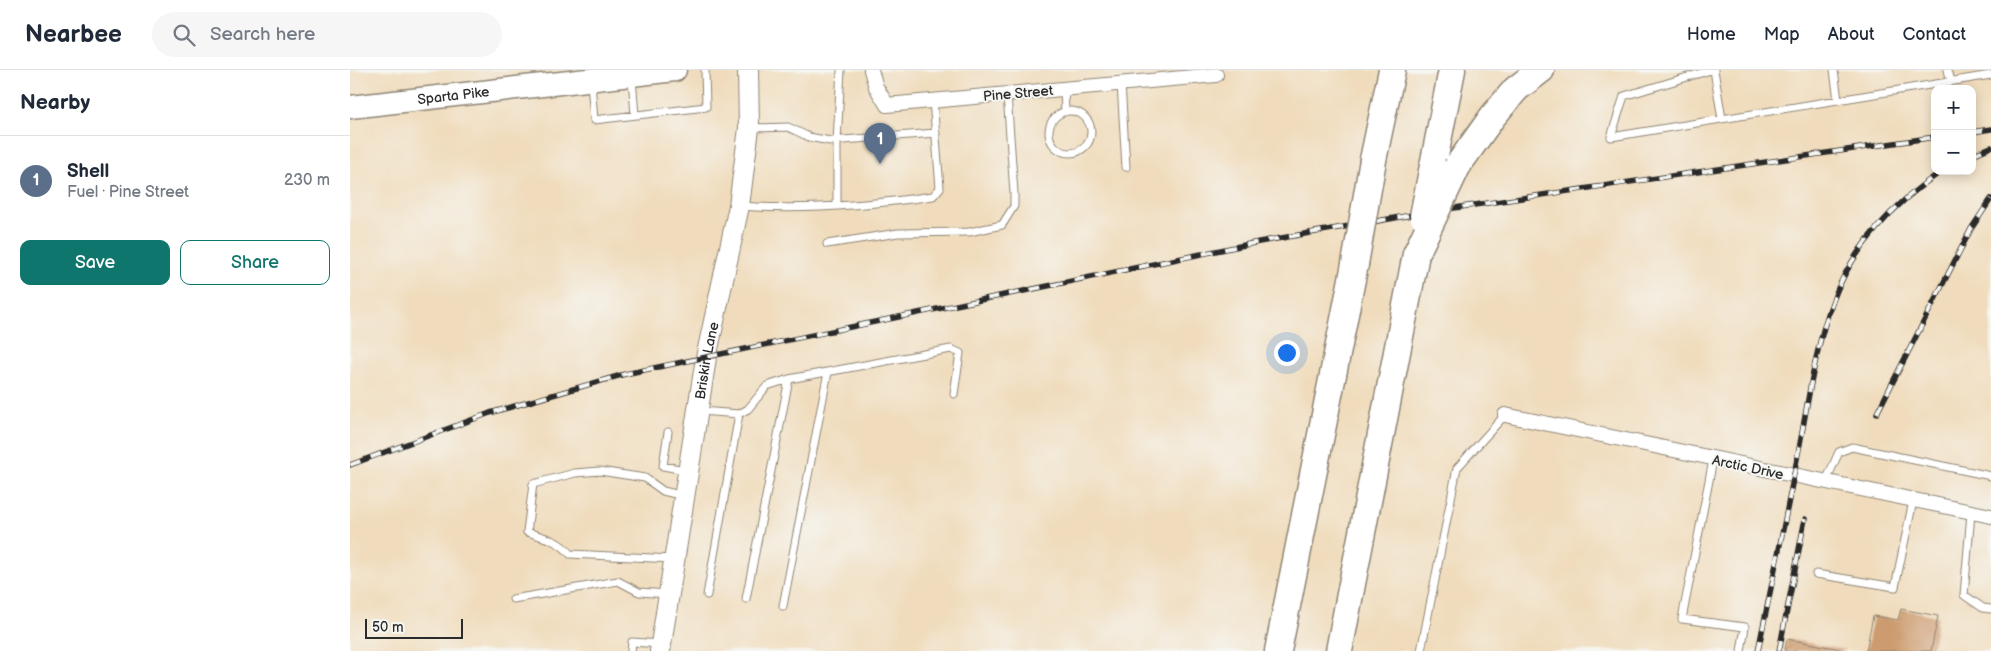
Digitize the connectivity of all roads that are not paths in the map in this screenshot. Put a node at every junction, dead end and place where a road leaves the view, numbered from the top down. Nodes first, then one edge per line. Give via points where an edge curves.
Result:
1 (675, 70) edge
2 (705, 70) edge
3 (748, 70) edge
4 (841, 70) edge
5 (871, 70) edge
6 (1392, 70) edge
7 (1452, 70) edge
8 (1541, 70) edge
9 (1713, 70) edge
10 (1834, 70) edge
11 (1948, 70) edge
12 (632, 75) junction
13 (1216, 75) dead end
14 (1991, 75) edge
15 (591, 80) junction
16 (1951, 82) junction
17 (1121, 84) junction
18 (1064, 89) junction
19 (1007, 94) junction
20 (933, 100) junction
21 (1838, 100) junction
22 (350, 107) edge
23 (1065, 112) junction
24 (635, 115) junction
25 (1722, 119) junction
26 (749, 128) junction
27 (936, 133) junction
28 (837, 140) junction
29 (1445, 165) junction
30 (1126, 167) dead end
31 (739, 206) junction
32 (837, 206) junction
33 (827, 244) dead end
34 (828, 372) junction
35 (789, 379) junction
36 (954, 394) dead end
37 (698, 410) junction
38 (739, 414) junction
39 (1505, 416) joint
40 (668, 432) dead end
41 (1713, 460) junction
42 (688, 471) junction
43 (1991, 476) edge
44 (1825, 483) junction
45 (684, 496) junction
46 (1914, 501) junction
47 (1972, 512) junction
48 (1991, 516) edge
49 (674, 559) junction
50 (1816, 574) dead end
51 (669, 594) junction
52 (707, 595) dead end
53 (513, 599) dead end
54 (746, 600) dead end
55 (783, 606) dead end
56 (1991, 609) edge
57 (660, 648) edge
58 (631, 651) edge
59 (1278, 651) edge
60 (1339, 651) edge
61 (1421, 651) edge
62 (1741, 651) edge

1 - 12 main road, Sparta Pike
2 - 24 lane via 706,108
3 - 26 street, Briskin Lane
4 - 28 lane
5 - 20 street, Pine Street via 876,87 887,104
6 - 59 highway, bridge
7 - 29 highway
8 - 29 highway via 1516,89
9 - 25 lane
9 - 25 lane via 1624,96 1611,137
10 - 21 lane
11 - 16 lane
12 - 15 main road, Sparta Pike
12 - 24 lane
13 - 17 street, Pine Street
14 - 16 lane
15 - 22 main road, Sparta Pike
15 - 24 lane via 594,120
16 - 21 lane
17 - 18 street, Pine Street
17 - 30 lane
18 - 19 street, Pine Street
18 - 23 lane
19 - 20 street, Pine Street
19 - 33 lane via 1014,206 1002,225 969,232 898,233
20 - 27 lane
21 - 25 lane
23 - 23 lane via 1054,119 1050,138 1057,149 1076,153 1089,142 1090,130 1080,113
26 - 28 lane via 788,127 809,136
26 - 31 street, Briskin Lane
27 - 28 lane
27 - 32 lane via 940,188 933,196
28 - 32 lane
29 - 60 highway, bridge via 1416,254
31 - 32 lane
31 - 37 street, Briskin Lane
34 - 35 lane
34 - 36 lane via 951,349 960,353
34 - 55 lane
35 - 38 lane via 767,386 748,409
35 - 54 lane
37 - 38 lane
37 - 42 street, Briskin Lane
38 - 52 lane
39 - 41 street, Arctic Drive
39 - 61 lane via 1457,468
40 - 42 lane via 663,466
41 - 44 street, Arctic Drive
41 - 62 lane via 1682,619 1745,627
42 - 45 street, Briskin Lane
43 - 44 lane via 1852,447 1838,452
44 - 46 street, Arctic Drive
45 - 49 street, Briskin Lane
45 - 49 lane via 663,491 645,478 600,471 575,473 533,484 527,532 556,541 570,554
46 - 47 street, Arctic Drive
46 - 50 lane via 1894,587
47 - 48 street, Arctic Drive
47 - 56 lane via 1964,595 1983,608
49 - 51 street, Briskin Lane
51 - 53 lane via 639,592 618,581
51 - 57 street, Briskin Lane
57 - 58 lane via 632,642

